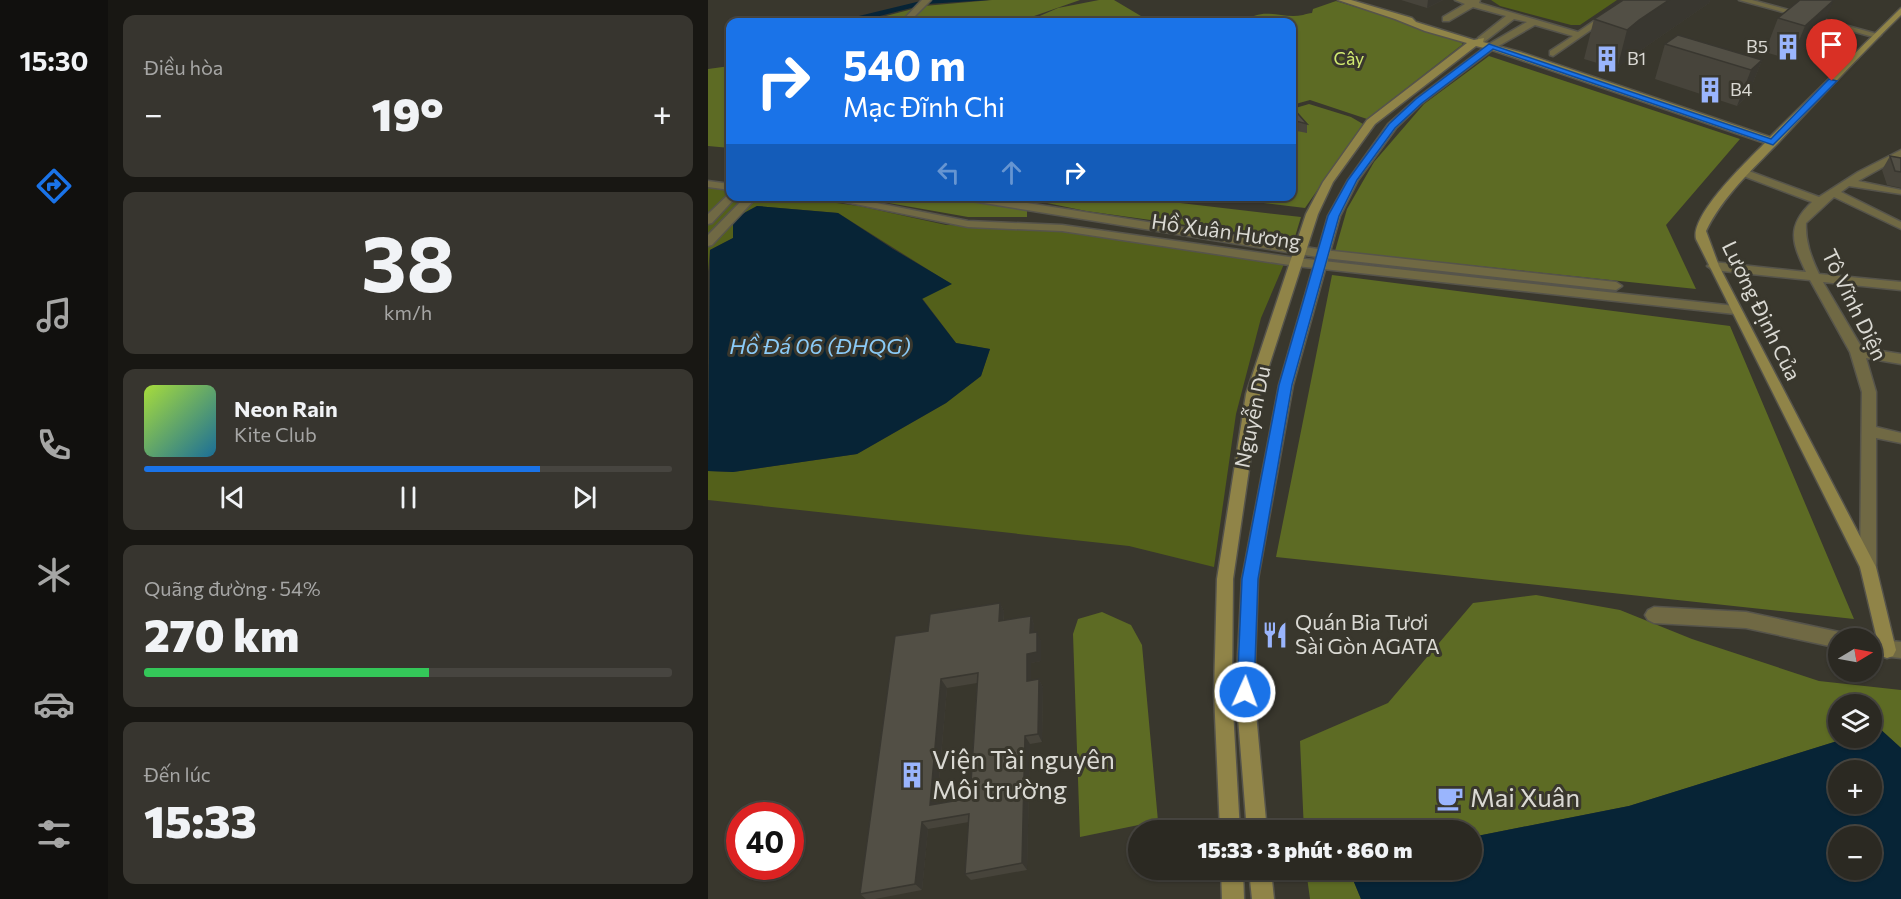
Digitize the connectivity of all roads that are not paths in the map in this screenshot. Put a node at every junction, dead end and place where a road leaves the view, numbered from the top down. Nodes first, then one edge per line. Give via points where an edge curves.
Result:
1 (1342, 0) edge
2 (1459, 0) edge
3 (1630, 0) edge
4 (1743, 0) edge
5 (1475, 2) edge
6 (927, 4) edge
7 (1901, 10) edge
8 (1512, 16) junction
9 (909, 18) edge
10 (920, 18) edge
11 (1446, 19) dead end
12 (1534, 22) junction
13 (1877, 34) junction
14 (1580, 35) junction
15 (1479, 42) junction
16 (1492, 46) junction
17 (1553, 52) dead end
18 (1773, 142) junction
19 (1901, 153) edge
20 (1887, 159) junction
21 (1901, 163) edge
22 (1742, 172) junction
23 (708, 175) edge
24 (726, 177) edge
25 (1849, 183) junction
26 (708, 184) edge
27 (726, 186) edge
28 (1897, 192) dead end
29 (1834, 194) junction
30 (727, 201) edge
31 (748, 201) edge
32 (868, 201) edge
33 (999, 201) edge
34 (1821, 202) junction
35 (1042, 210) junction
36 (1312, 214) junction
37 (1334, 216) junction
38 (708, 221) edge
39 (1030, 226) junction
40 (1901, 226) edge
41 (708, 242) edge
42 (1298, 256) junction
43 (1322, 259) junction
44 (1713, 266) junction
45 (1814, 277) junction
46 (1901, 286) edge
47 (1732, 304) junction
48 (1857, 352) junction
49 (1901, 359) edge
50 (1867, 431) junction
51 (1901, 438) edge
52 (1868, 567) junction
53 (1225, 575) junction
54 (1250, 579) junction
55 (1654, 615) dead end
56 (1828, 638) edge
57 (1887, 649) edge
58 (1229, 820) edge
59 (1256, 820) edge
60 (1232, 880) edge
61 (1261, 880) edge
62 (1233, 899) edge
63 (1263, 899) edge

1 - 15 street via 1415,26
2 - 5 street
3 - 14 street
4 - 13 street
5 - 8 street
5 - 11 street
6 - 9 street
6 - 10 street
7 - 13 street, Lương Định Của
8 - 12 street
8 - 15 street
12 - 14 street
12 - 16 street
13 - 18 street, Lương Định Của
14 - 17 street
15 - 16 street
15 - 36 street, Nguyễn Du via 1465,48 1371,122 1328,182
16 - 18 street
16 - 37 street, Nguyễn Du via 1392,126 1353,180
18 - 22 street, Lương Định Của
19 - 20 street, Tô Vĩnh Diện
20 - 21 street
20 - 25 street, Tô Vĩnh Diện
22 - 34 street
22 - 44 street, Lương Định Của via 1704,218 1700,232
23 - 24 street
25 - 28 street
25 - 29 street, Tô Vĩnh Diện
26 - 27 street
29 - 34 street, Tô Vĩnh Diện
29 - 40 street
30 - 38 street
31 - 41 street
32 - 39 street, Hồ Xuân Hương via 968,224
33 - 35 street, Hồ Xuân Hương
34 - 45 street, Tô Vĩnh Diện via 1799,225
35 - 39 street
35 - 42 street, Hồ Xuân Hương
36 - 37 street
36 - 42 street, Nguyễn Du
37 - 43 street, Nguyễn Du
39 - 42 street, Hồ Xuân Hương
42 - 43 street, Hồ Xuân Hương
42 - 53 street, Nguyễn Du via 1253,394
43 - 47 street, Hồ Xuân Hương
43 - 54 street, Nguyễn Du via 1286,385
44 - 45 street
44 - 47 street, Lương Định Của
45 - 46 street
45 - 48 street, Tô Vĩnh Diện
47 - 52 street, Lương Định Của
48 - 49 street
48 - 50 street, Tô Vĩnh Diện via 1869,392
50 - 51 street
50 - 52 street, Tô Vĩnh Diện
52 - 57 street, Lương Định Của
53 - 54 street
53 - 58 street, Nguyễn Du via 1223,693
54 - 59 street, Nguyễn Du via 1245,692
55 - 56 street via 1746,620
60 - 62 street
61 - 63 street

